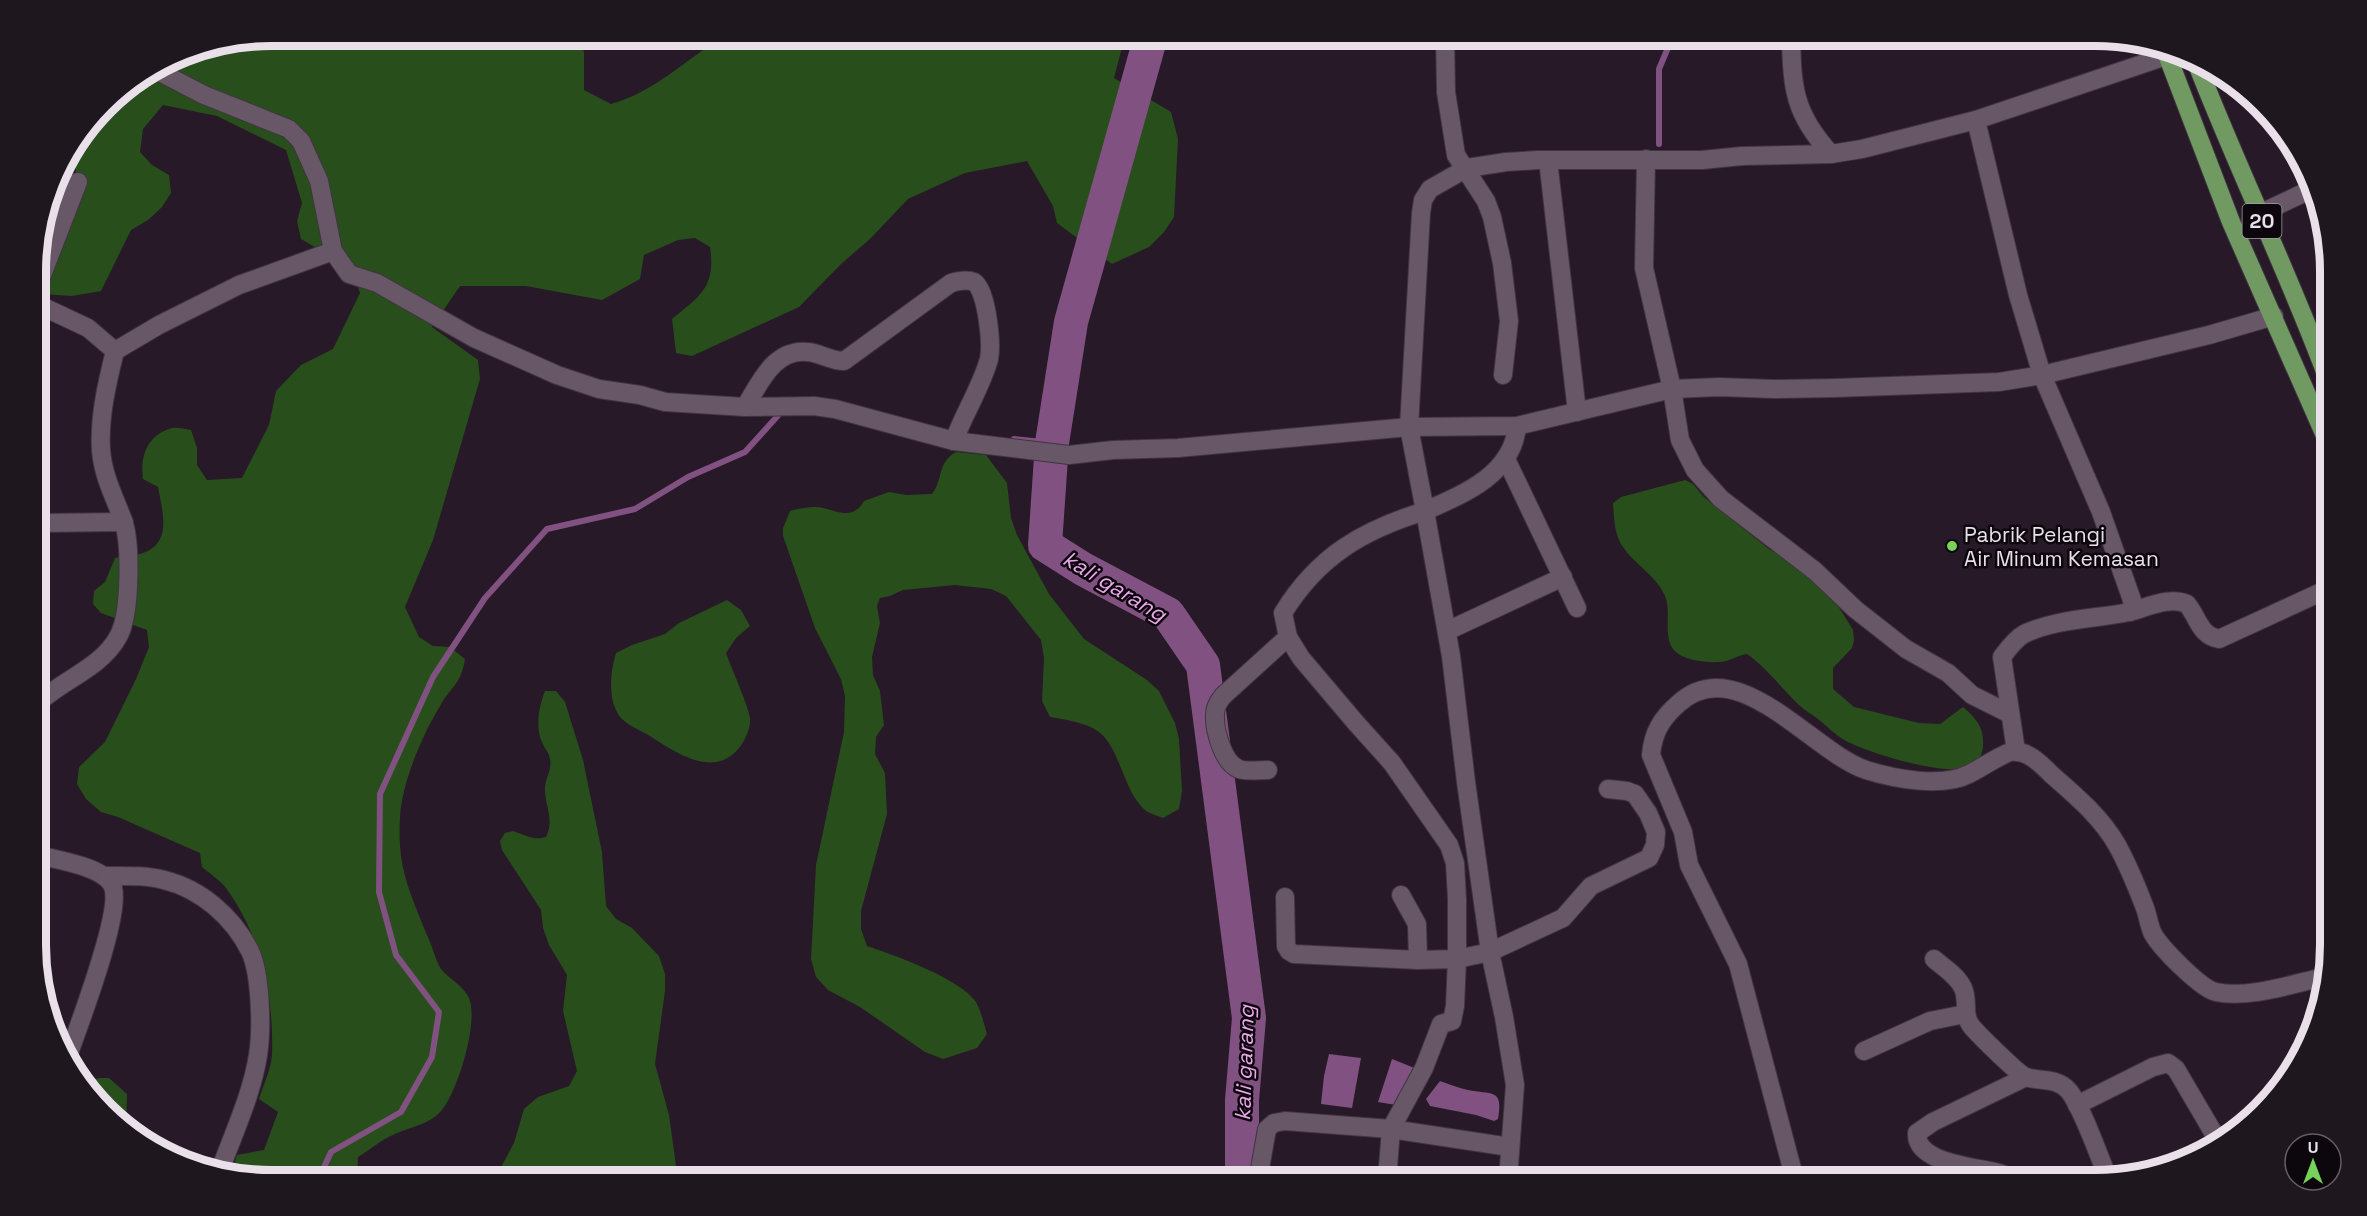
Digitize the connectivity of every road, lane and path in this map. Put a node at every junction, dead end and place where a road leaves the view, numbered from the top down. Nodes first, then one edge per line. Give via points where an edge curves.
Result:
1 (1445, 46) edge
2 (1792, 46) edge
3 (2162, 56) edge
4 (2171, 59) edge
5 (2201, 73) edge
6 (164, 74) edge
7 (1976, 120) junction
8 (1831, 154) junction
9 (1646, 159) junction
10 (1548, 160) junction
11 (1467, 168) junction
12 (78, 182) dead end
13 (2306, 192) edge
14 (2259, 214) junction
15 (333, 251) junction
16 (47, 263) edge
17 (46, 308) edge
18 (2274, 316) junction
19 (116, 351) junction
20 (2320, 357) edge
21 (1503, 375) dead end
22 (2042, 375) junction
23 (1672, 389) junction
24 (744, 407) junction
25 (1577, 412) junction
26 (2320, 425) edge
27 (1517, 426) junction
28 (1409, 427) junction
29 (956, 435) junction
30 (1506, 459) junction
31 (1425, 511) junction
32 (124, 522) junction
33 (46, 524) edge
34 (1563, 577) junction
35 (2320, 593) edge
36 (1577, 608) dead end
37 (2130, 612) junction
38 (1447, 631) junction
39 (1288, 637) junction
40 (46, 695) edge
41 (2010, 714) junction
42 (2016, 751) junction
43 (1268, 770) dead end
44 (1608, 789) dead end
45 (46, 857) edge
46 (105, 876) junction
47 (1401, 895) dead end
48 (1285, 897) dead end
49 (1490, 952) junction
50 (1457, 959) junction
51 (1934, 959) dead end
52 (1418, 960) junction
53 (2318, 978) edge
54 (1965, 1014) junction
55 (71, 1046) edge
56 (1864, 1051) dead end
57 (2026, 1077) junction
58 (2077, 1105) junction
59 (1391, 1129) junction
60 (2215, 1135) edge
61 (1510, 1147) junction
62 (222, 1164) edge
63 (2105, 1169) edge
64 (1259, 1170) edge
65 (1388, 1170) edge
66 (1509, 1170) edge
67 (1792, 1170) edge
68 (1986, 1170) edge

1 - 11 street via 1449,116 1456,155
2 - 8 street via 1795,97 1803,118
3 - 7 street
4 - 18 highway, 20 via 2231,222
5 - 14 highway, 20
6 - 15 street via 204,95 289,129 301,141 319,181
7 - 8 street
7 - 22 street via 2018,295
8 - 9 street
9 - 10 street
9 - 23 street via 1644,268
10 - 11 street
10 - 25 street
11 - 21 street via 1486,201 1501,255 1509,321
11 - 28 street via 1430,189 1423,200
12 - 16 street
13 - 14 street
14 - 20 highway, 20
15 - 19 street via 239,285
15 - 24 street via 349,274 377,283 474,338 557,375 598,389 666,402
17 - 19 street via 88,327
18 - 22 street
18 - 26 highway, 20
19 - 32 street via 104,402 101,451 105,476
22 - 23 street via 1999,382 1917,386
22 - 37 street via 2101,512 2133,603
23 - 25 street
23 - 41 street via 1680,440 1695,470 1721,499 1815,571 1906,649 1948,673 1972,695
24 - 29 street via 814,406
24 - 29 street via 785,354 810,352 844,361 951,283 969,281 982,292 990,347 986,367
25 - 27 street
27 - 28 street
27 - 30 street
28 - 29 street via 1069,455 1001,447
28 - 31 street
30 - 31 street via 1468,491
30 - 34 street
31 - 38 street
31 - 39 street via 1365,534 1322,565 1283,613
32 - 33 street
32 - 40 street via 129,599 118,637 93,664
34 - 36 street
34 - 38 street
35 - 37 street via 2218,639 2201,629 2191,608 2183,602
37 - 41 street via 2050,625 2013,643 2002,657
38 - 49 street
39 - 43 street via 1222,696 1216,707 1222,745 1232,765 1241,770
39 - 50 street via 1318,680 1392,763 1449,846 1455,863
41 - 42 street
42 - 53 street via 2037,760 2100,822 2129,871 2153,933 2195,980 2214,992 2241,994
42 - 67 street via 1953,780 1932,783 1888,775 1846,762 1756,697 1718,688 1683,699 1658,725 1651,755 1683,832 1689,865 1738,964
44 - 49 street via 1635,794 1648,813 1656,832 1649,858 1591,886 1563,918
45 - 46 street
46 - 55 street via 115,895 111,924
46 - 62 street via 165,880 187,889 223,912 251,953 261,1036 258,1058
47 - 52 street via 1417,924
48 - 52 street via 1286,946 1294,954
49 - 50 street
49 - 61 street via 1515,1085
50 - 52 street
50 - 59 street via 1452,1021 1441,1024 1424,1068
51 - 54 street via 1962,985
54 - 56 street via 1930,1021
54 - 57 street via 1974,1029
57 - 58 street via 2052,1081 2068,1090
57 - 68 street via 1917,1133 1920,1145 1944,1161
58 - 60 street via 2168,1063 2176,1069
58 - 63 street
59 - 61 street
59 - 64 street via 1274,1123 1264,1136
59 - 65 street
61 - 66 street

